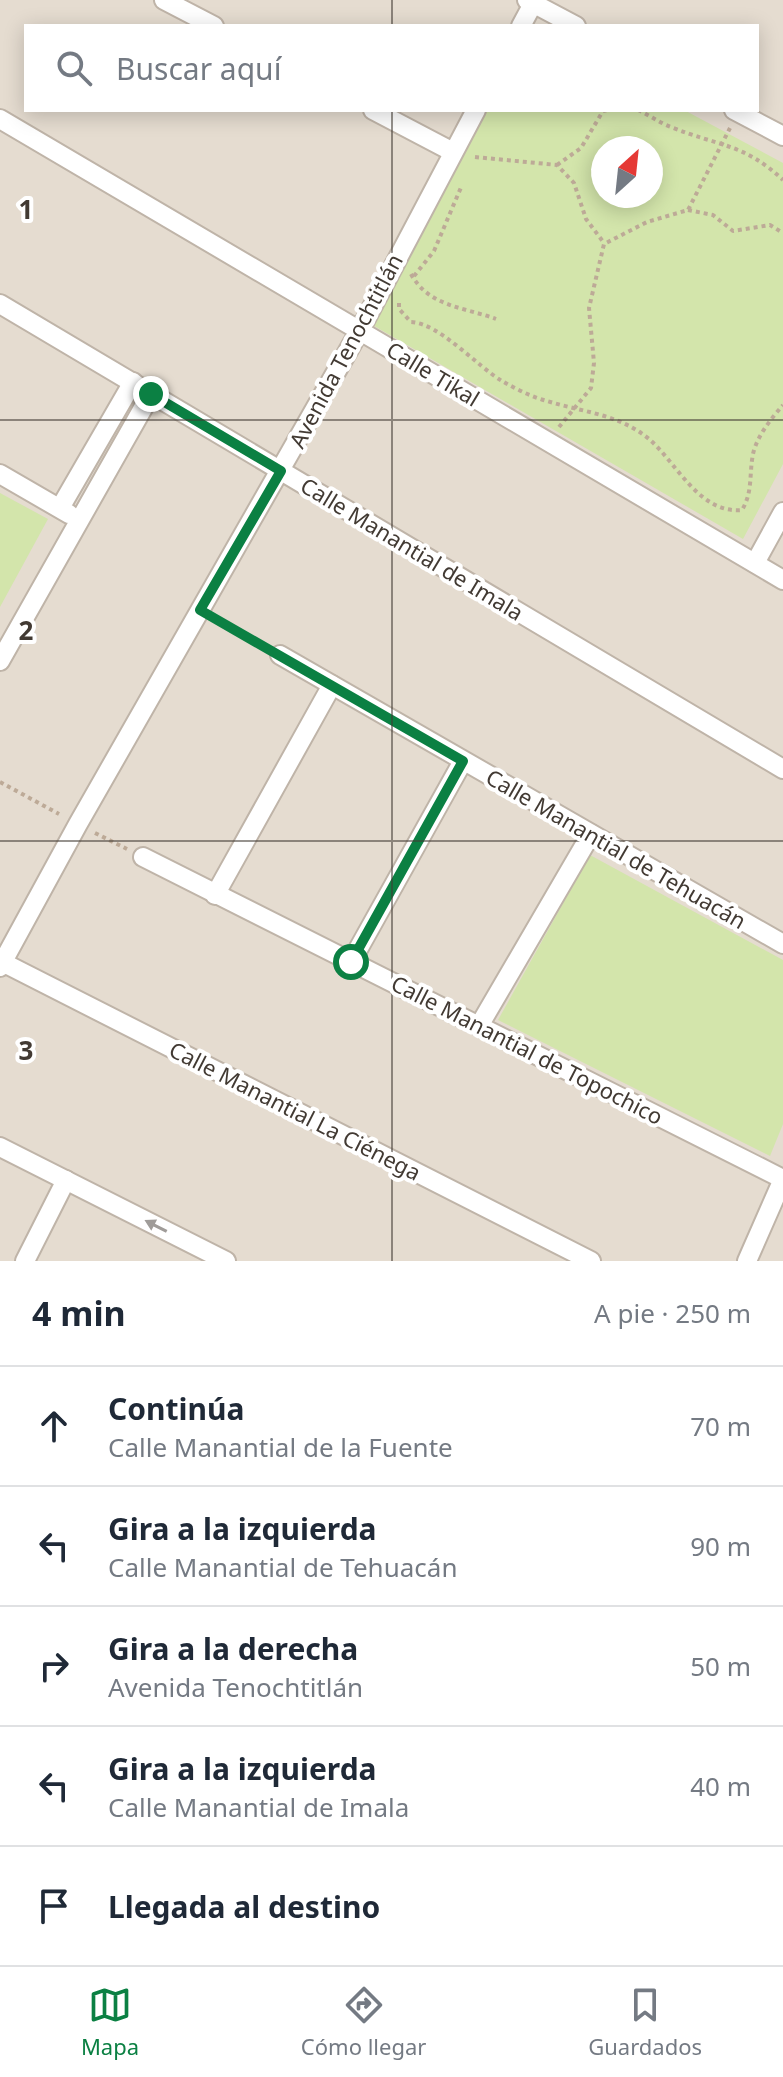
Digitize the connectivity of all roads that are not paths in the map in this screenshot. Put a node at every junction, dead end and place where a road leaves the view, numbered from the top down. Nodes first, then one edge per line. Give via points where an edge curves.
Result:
1 (164, 0) edge
2 (532, 1) edge
3 (210, 24) edge
4 (522, 24) edge
5 (572, 24) edge
6 (377, 112) edge
7 (475, 112) edge
8 (738, 112) edge
9 (0, 119) edge
10 (783, 136) edge
11 (453, 152) junction
12 (0, 304) edge
13 (360, 330) junction
14 (133, 382) junction
15 (151, 394) junction
16 (281, 471) junction
17 (0, 474) edge
18 (60, 508) junction
19 (783, 512) edge
20 (79, 520) junction
21 (755, 563) junction
22 (783, 580) edge
23 (280, 655) road end
24 (0, 661) edge
25 (332, 685) junction
26 (463, 761) junction
27 (783, 769) edge
28 (591, 834) junction
29 (143, 857) dead end
30 (215, 895) junction
31 (783, 944) edge
32 (351, 962) junction
33 (1, 963) edge
34 (479, 1026) junction
35 (0, 1147) edge
36 (783, 1179) edge
37 (66, 1180) junction
38 (25, 1261) edge
39 (226, 1261) edge
40 (591, 1261) edge
41 (747, 1261) edge

1 - 3 street
2 - 4 street
2 - 5 street
6 - 11 street
7 - 11 street, Avenida Tenochtitlán
8 - 10 street
9 - 13 street, Calle Tikal
11 - 13 street, Avenida Tenochtitlán
12 - 14 street, Calle Manantial de Imala
13 - 16 street, Avenida Tenochtitlán
13 - 21 street, Calle Tikal
14 - 15 street, Calle Manantial de Imala
14 - 18 street
15 - 16 street, Calle Manantial de Imala
15 - 20 street
16 - 27 street, Calle Manantial de Imala
16 - 33 street, Avenida Tenochtitlán
17 - 18 street
18 - 20 street
19 - 21 street
20 - 24 street
21 - 22 street, Calle Tikal
23 - 25 street, Calle Manantial de Tehuacán
25 - 26 street, Calle Manantial de Tehuacán
25 - 30 street
26 - 28 street, Calle Manantial de Tehuacán
26 - 32 street
28 - 31 street, Calle Manantial de Tehuacán
28 - 34 street
29 - 30 street, Calle Manantial de Topochico
30 - 32 street, Calle Manantial de Topochico
32 - 34 street, Calle Manantial de Topochico
33 - 40 street, Calle Manantial La Ciénega
34 - 36 street, Calle Manantial de Topochico
35 - 37 street
36 - 41 street
37 - 38 street
39 -> 37 street

